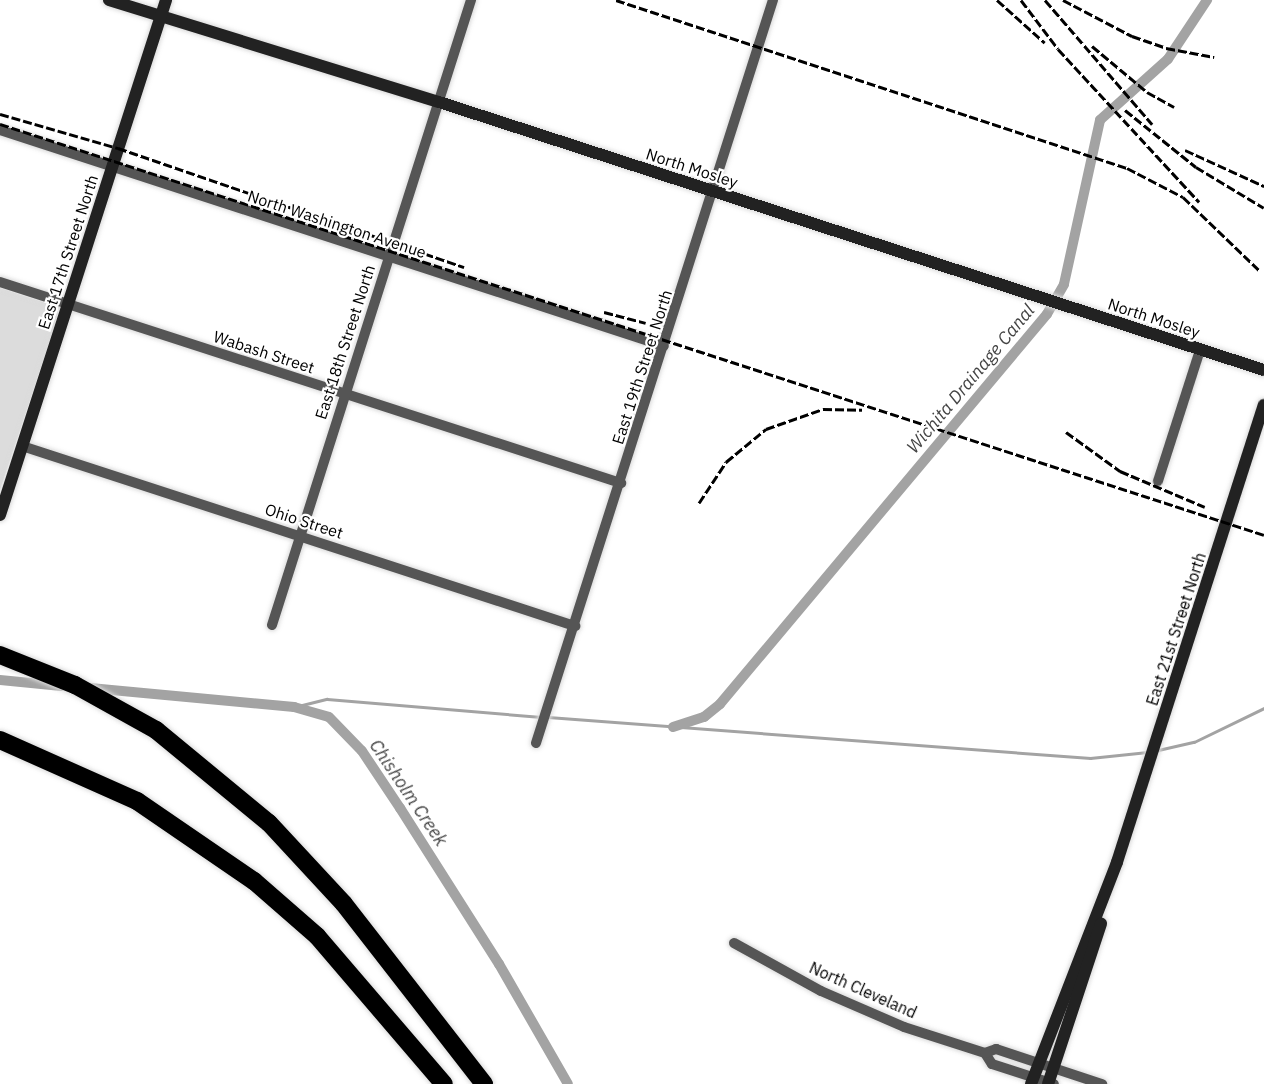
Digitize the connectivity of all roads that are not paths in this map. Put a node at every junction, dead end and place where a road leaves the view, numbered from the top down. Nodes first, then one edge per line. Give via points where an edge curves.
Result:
1 (108, 0) edge
2 (166, 0) edge
3 (471, 0) edge
4 (773, 0) edge
5 (161, 17) junction
6 (439, 102) junction
7 (0, 130) edge
8 (112, 166) junction
9 (713, 193) junction
10 (388, 257) junction
11 (0, 282) edge
12 (69, 304) junction
13 (664, 346) junction
14 (1200, 350) junction
15 (1264, 370) edge
16 (344, 394) junction
17 (1264, 405) edge
18 (22, 446) junction
19 (1158, 481) dead end
20 (621, 483) junction
21 (0, 515) edge
22 (298, 535) junction
23 (272, 626) dead end
24 (575, 626) junction
25 (0, 655) edge
26 (0, 740) edge
27 (536, 743) dead end
28 (1118, 862) junction
29 (734, 943) dead end
30 (984, 1053) junction
31 (1039, 1063) junction
32 (1053, 1068) junction
33 (441, 1081) edge
34 (1033, 1081) edge
35 (1050, 1083) edge
36 (484, 1084) edge
37 (1102, 1084) edge

1 - 5 street, North Mosley
2 - 5 street, East 17th Street North
3 - 6 street, East 18th Street North
4 - 9 street, East 19th Street North
5 - 6 street, North Mosley
5 - 8 street, East 17th Street North
6 - 9 street, North Mosley
6 - 10 street, East 18th Street North
7 - 8 street, North Washington Avenue
8 - 10 street, North Washington Avenue
8 - 12 street, East 17th Street North
9 - 13 street, East 19th Street North
9 - 14 street, North Mosley
10 - 13 street, North Washington Avenue
10 - 16 street, East 18th Street North
11 - 12 street, Wabash Street
12 - 16 street, Wabash Street
12 - 18 street, East 17th Street North
13 - 20 street, East 19th Street North
14 - 15 street, North Mosley
14 - 19 street
16 - 20 street, Wabash Street
16 - 22 street, East 18th Street North
17 - 28 street, East 21st Street North
18 - 21 street, East 17th Street North
18 - 22 street, Ohio Street
20 - 24 street, East 19th Street North
22 - 23 street, East 18th Street North
22 - 24 street, Ohio Street
24 - 27 street, East 19th Street North
25 - 36 highway via 113,704 200,765 269,823 317,874
26 - 33 highway via 136,801 254,880 317,936
28 - 31 street, East 21st Street North
28 - 32 street, East 21st Street North via 1097,940
29 - 30 street, North Cleveland via 831,995 904,1027
30 - 31 street, North Cleveland via 996,1049
30 - 34 street, North Cleveland via 992,1064
31 - 32 street, North Cleveland
31 - 34 street, East 21st Street North
32 - 35 street, East 21st Street North
32 - 37 street, North Cleveland
34 - 35 street, North Cleveland

